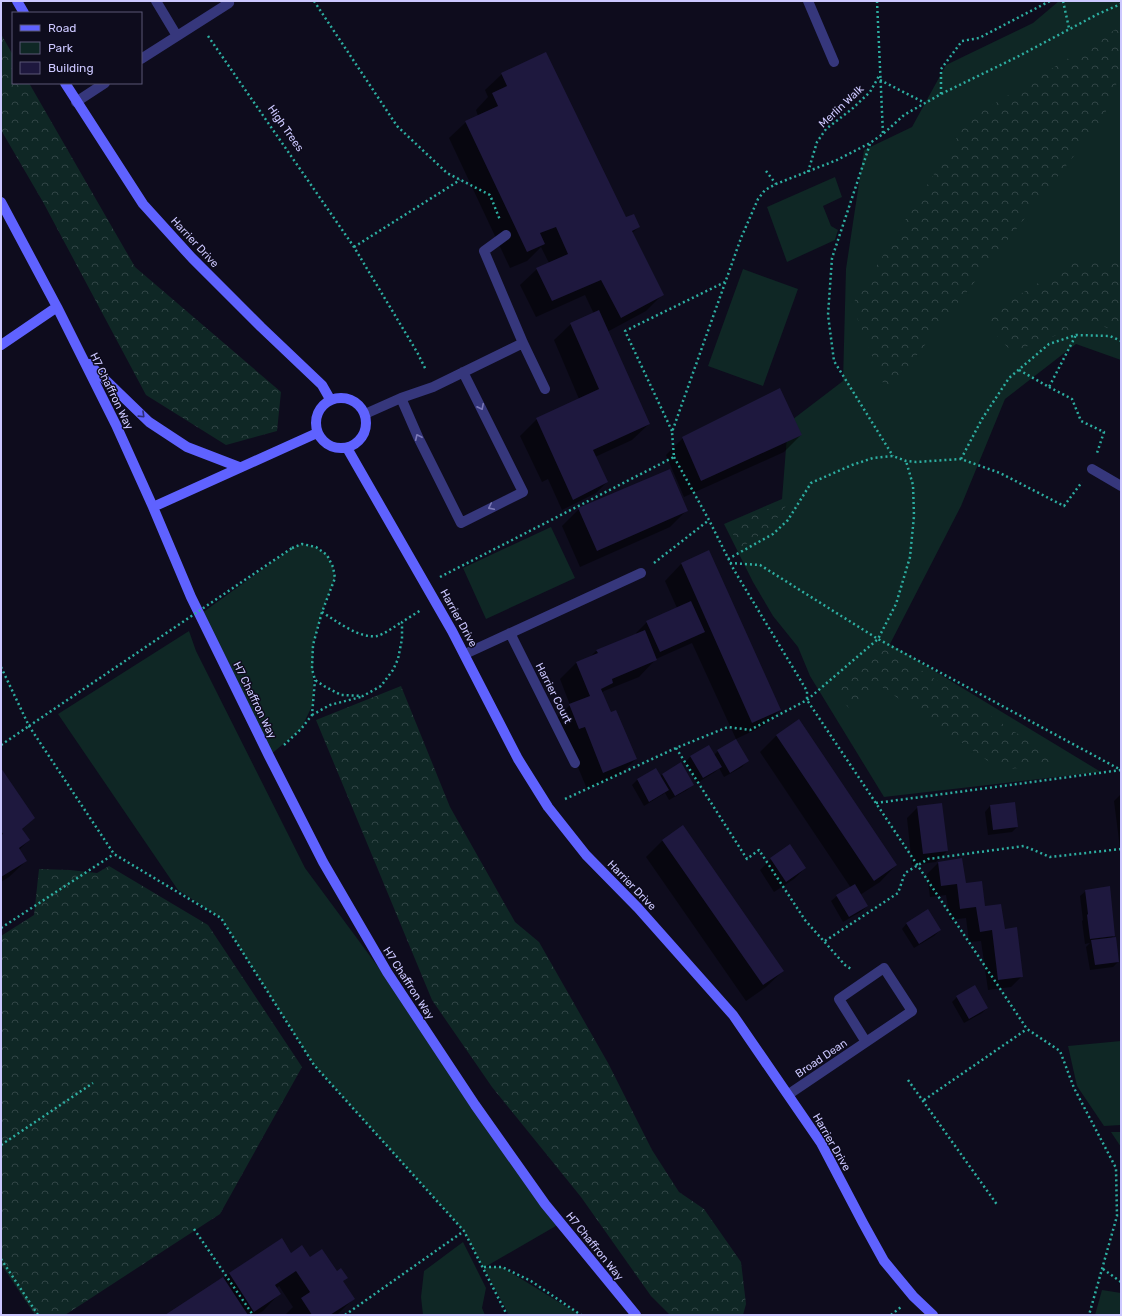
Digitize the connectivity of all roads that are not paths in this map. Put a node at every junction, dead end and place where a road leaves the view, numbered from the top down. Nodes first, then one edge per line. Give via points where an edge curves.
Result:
1 (17, 1) edge
2 (156, 1) edge
3 (228, 1) edge
4 (808, 1) edge
5 (23, 12) edge
6 (177, 36) junction
7 (142, 58) edge
8 (834, 62) dead end
9 (66, 84) edge
10 (103, 84) edge
11 (76, 102) junction
12 (1, 202) edge
13 (506, 235) road end
14 (57, 307) junction
15 (523, 343) junction
16 (1, 345) edge
17 (83, 359) junction
18 (463, 372) junction
19 (545, 389) dead end
20 (401, 398) junction
21 (330, 399) junction
22 (365, 414) junction
23 (317, 433) junction
24 (347, 448) junction
25 (239, 468) junction
26 (1092, 468) road end
27 (1121, 486) edge
28 (153, 507) junction
29 (641, 573) road end
30 (510, 633) junction
31 (465, 654) junction
32 (575, 763) dead end
33 (866, 1042) junction
34 (789, 1094) junction
35 (636, 1315) edge
36 (933, 1315) edge

1 - 5 street
2 - 6 street
3 - 6 street via 229,3
4 - 8 street
6 - 7 street
9 - 11 street, Harrier Drive
10 - 11 street
11 - 21 street, Harrier Drive via 143,204 197,263 322,385
12 - 14 street, H7 Chaffron Way
13 - 15 street via 484,251
14 - 16 street
14 - 17 street, H7 Chaffron Way
15 - 18 street
15 - 19 street
17 -> 25 street via 149,422 187,447
17 - 28 street, H7 Chaffron Way
18 - 20 street via 433,387
18 -> 20 street via 523,492 461,523
20 - 22 street
21 - 22 street via 346,398 358,403
21 - 23 street via 320,407 315,420
22 - 24 street via 366,428 358,442
23 - 24 street via 324,442 334,448
23 - 25 street
24 - 31 street, Harrier Drive
25 - 28 street
26 - 27 street
28 - 35 street, H7 Chaffron Way via 191,597 269,756 323,862 395,984 475,1106 545,1204
29 - 30 street
30 - 31 street
30 - 32 street, Harrier Court
31 - 34 street, Harrier Drive via 518,759 548,807 586,855 638,908 733,1015
33 - 33 street, Broad Dean via 912,1011 884,968 839,999
33 - 34 street, Broad Dean
34 - 36 street, Harrier Drive via 821,1143 884,1262

